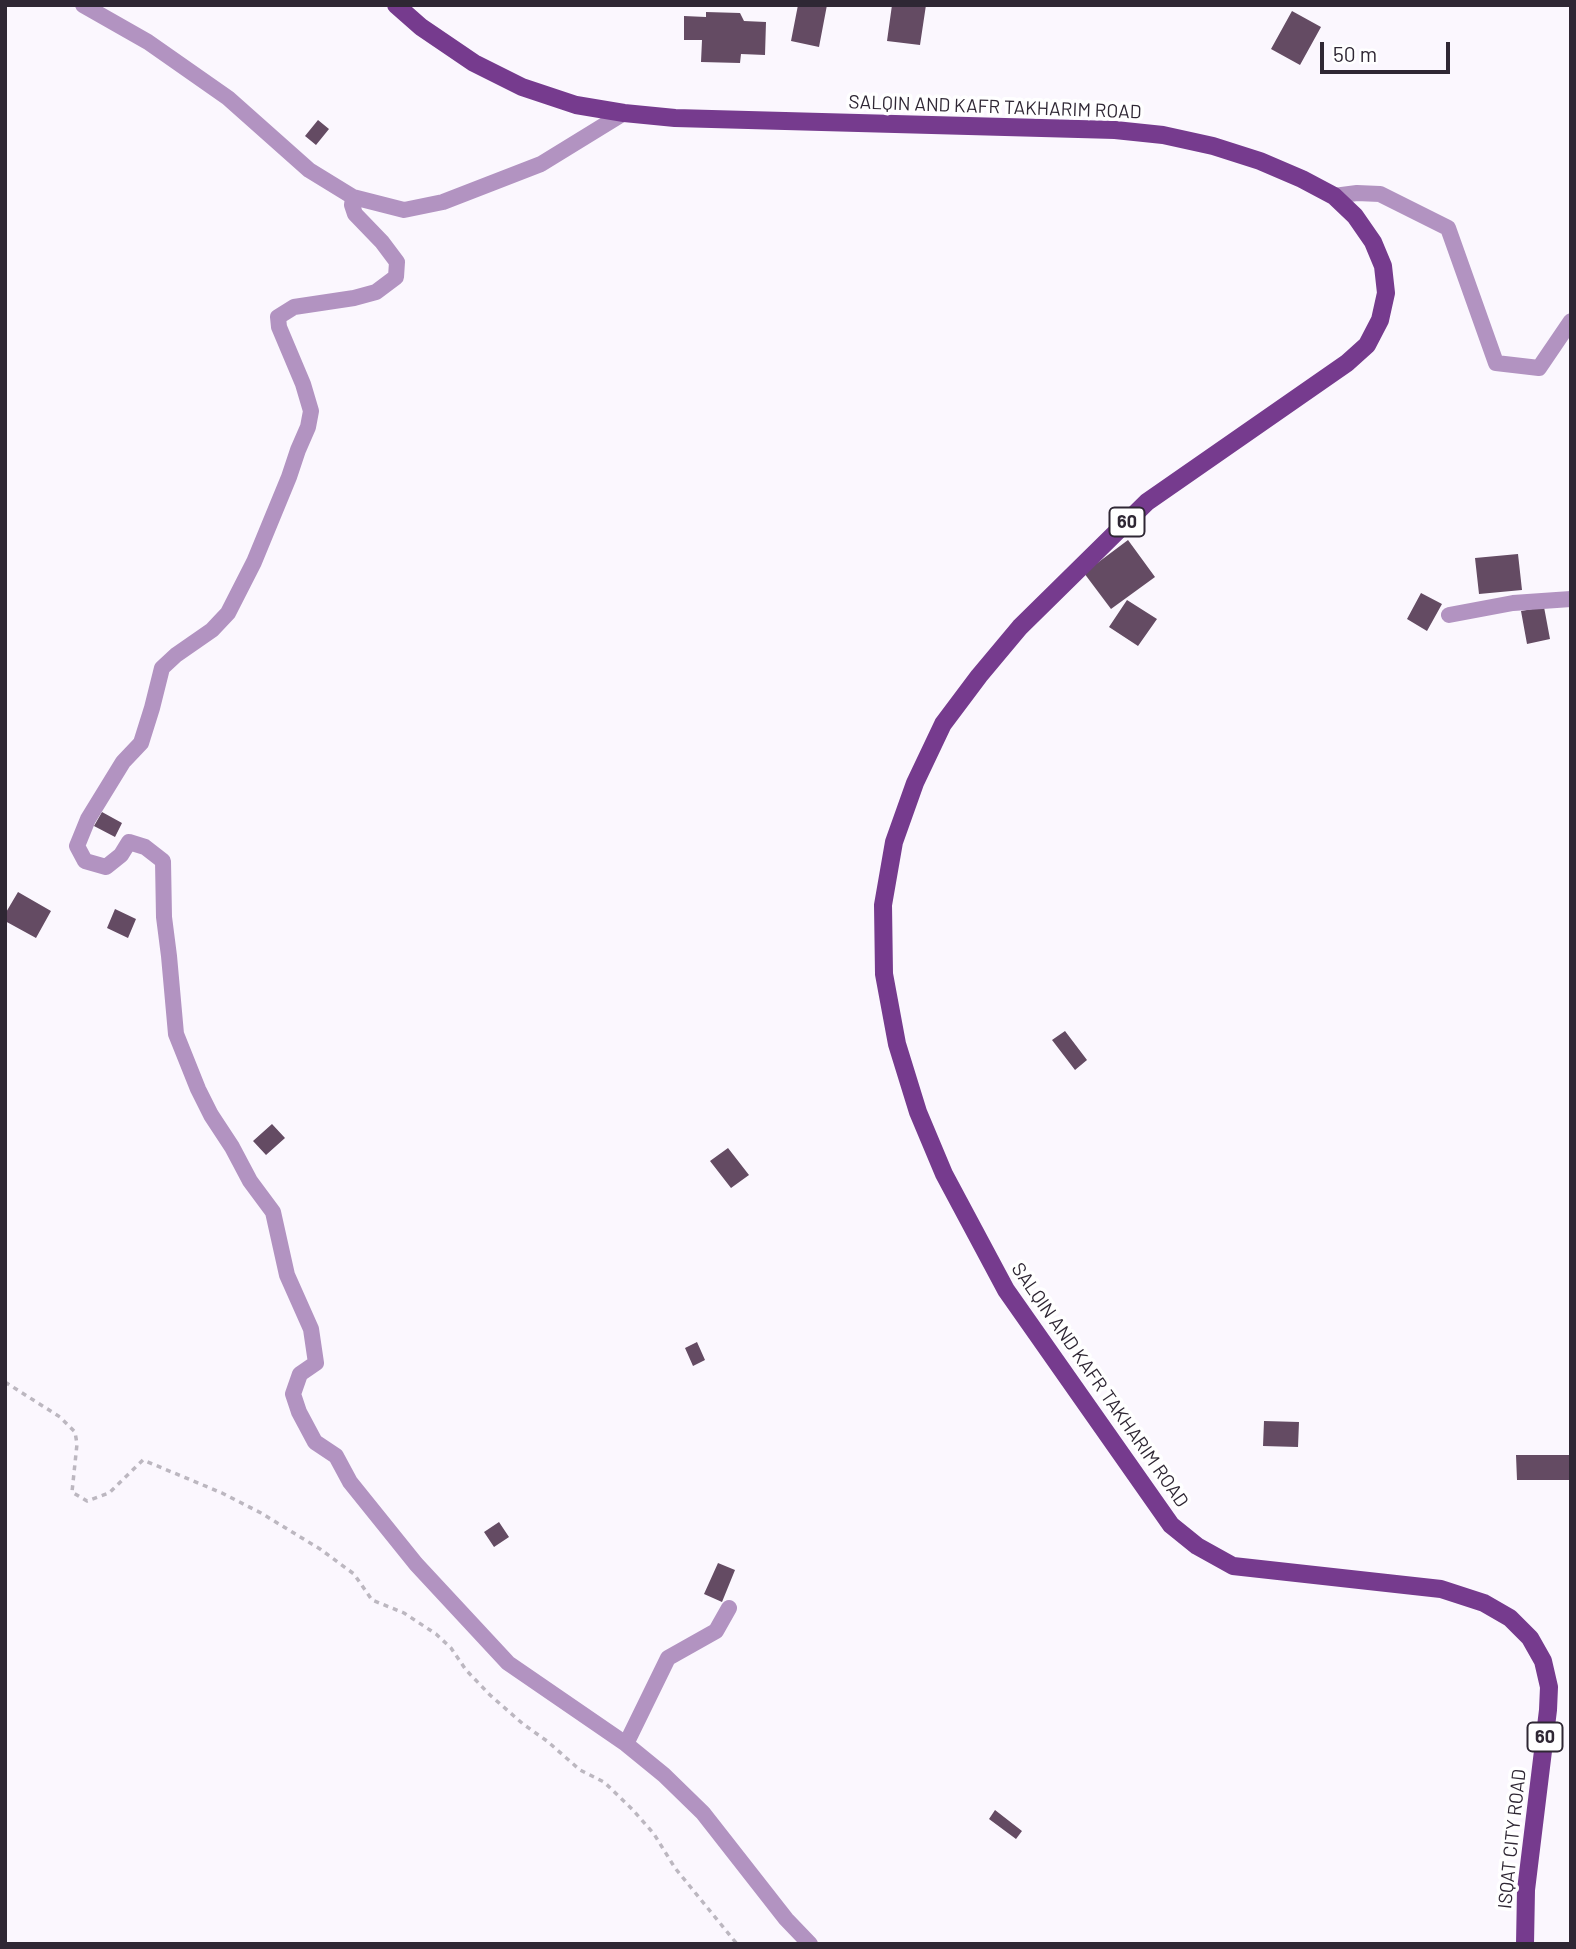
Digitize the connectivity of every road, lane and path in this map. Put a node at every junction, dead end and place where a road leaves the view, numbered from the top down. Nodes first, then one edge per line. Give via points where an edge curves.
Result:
1 (83, 5) edge
2 (396, 5) edge
3 (624, 113) junction
4 (1334, 196) junction
5 (353, 197) junction
6 (1571, 321) edge
7 (1571, 599) edge
8 (1449, 615) dead end
9 (5, 1382) edge
10 (1441, 1589) joint
11 (729, 1608) dead end
12 (626, 1744) junction
13 (737, 1944) edge
14 (810, 1944) edge
15 (1525, 1944) edge

1 - 5 street via 201,79 309,170
2 - 3 main road, SALQIN AND KAFR TAKHARIM ROAD / 60 via 474,63 522,87 576,105
3 - 4 main road, SALQIN AND KAFR TAKHARIM ROAD / 60 via 1163,135 1260,161
3 - 5 street via 541,164 443,202 404,210
4 - 6 street via 1380,194 1448,228 1496,363 1539,368
4 - 10 main road, SALQIN AND KAFR TAKHARIM ROAD / 60 via 1355,216 1383,266 1386,293 1381,320 1367,345 1348,363 1147,502 1020,627 979,676 943,723 894,842 883,905 884,974 897,1044 944,1174 1006,1290 1171,1525 1233,1566
5 - 12 street via 355,214 397,262 396,277 376,292 294,307 278,317 311,411 308,427 254,562 228,613 162,668 141,743 123,762 88,819 78,846 85,861 106,867 128,842 163,860 176,1034 211,1115 273,1212 287,1275 312,1329 316,1363 300,1374 293,1395 314,1442 336,1456 350,1482 416,1564 508,1663
7 - 8 street via 1513,603
9 - 13 path via 75,1432 72,1492 87,1501 109,1493 143,1460 261,1513 354,1574 372,1600 404,1613 436,1634 490,1695 580,1770 604,1782 632,1809
10 - 15 main road, ISQAT CITY ROAD / 60 via 1484,1603 1510,1618 1530,1638 1543,1661 1548,1710 1526,1890
11 - 12 street via 716,1631 668,1658
12 - 14 street via 703,1813

